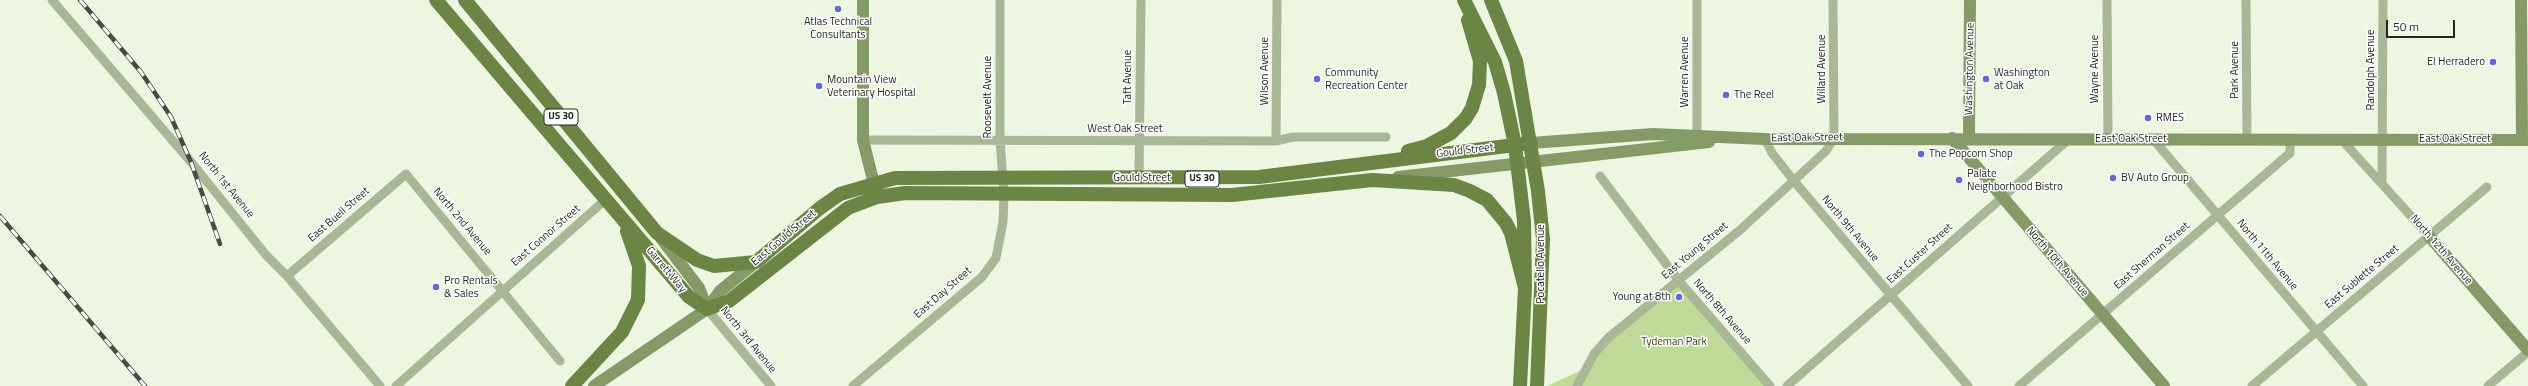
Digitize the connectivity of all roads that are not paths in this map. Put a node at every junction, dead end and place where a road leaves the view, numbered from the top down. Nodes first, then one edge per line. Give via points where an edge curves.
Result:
1 (52, 0) edge
2 (436, 0) edge
3 (465, 0) edge
4 (863, 0) edge
5 (1000, 0) edge
6 (1141, 0) edge
7 (1277, 0) edge
8 (1463, 0) edge
9 (1491, 0) edge
10 (1697, 0) edge
11 (1833, 0) edge
12 (1970, 0) edge
13 (2107, 0) edge
14 (2246, 0) edge
15 (2383, 0) edge
16 (2521, 0) edge
17 (1386, 137) dead end
18 (1834, 138) junction
19 (1952, 138) junction
20 (1765, 139) junction
21 (1969, 139) junction
22 (2069, 139) junction
23 (2108, 139) junction
24 (2153, 139) junction
25 (2247, 139) junction
26 (2290, 139) junction
27 (2341, 139) junction
28 (2383, 139) junction
29 (863, 140) junction
30 (1000, 140) junction
31 (1697, 140) junction
32 (2525, 140) edge
33 (1140, 141) junction
34 (1276, 141) junction
35 (1531, 143) junction
36 (1515, 145) junction
37 (1533, 161) junction
38 (1517, 163) junction
39 (1341, 168) junction
40 (406, 174) joint
41 (1600, 176) dead end
42 (1004, 178) junction
43 (1139, 178) junction
44 (1372, 180) junction
45 (1794, 182) junction
46 (872, 183) junction
47 (2382, 184) junction
48 (2487, 187) dead end
49 (1004, 194) junction
50 (877, 197) junction
51 (2002, 198) junction
52 (605, 200) junction
53 (2217, 215) junction
54 (625, 222) junction
55 (657, 233) junction
56 (2429, 236) junction
57 (756, 262) junction
58 (287, 276) junction
59 (1679, 281) junction
60 (1525, 288) junction
61 (503, 290) junction
62 (1891, 296) junction
63 (707, 309) junction
64 (2102, 314) junction
65 (2316, 332) junction
66 (2528, 351) edge
67 (560, 361) dead end
68 (380, 386) edge
69 (396, 386) edge
70 (572, 386) edge
71 (594, 386) edge
72 (771, 386) edge
73 (853, 386) edge
74 (1520, 386) edge
75 (1537, 386) edge
76 (1577, 386) edge
77 (1770, 386) edge
78 (1787, 386) edge
79 (1968, 386) edge
80 (2019, 386) edge
81 (2164, 386) edge
82 (2252, 386) edge
83 (2363, 386) edge
84 (2488, 386) edge

1 - 58 street, North 1st Avenue via 192,162 266,255
2 - 52 main road, Garrett Way / US 30
3 - 55 main road, Garrett Way / US 30
4 - 29 main road
5 - 30 street, Roosevelt Avenue
6 - 33 street, Taft Avenue
7 - 34 street, Wilson Avenue
8 - 36 main road, Pocatello Avenue via 1495,62
8 - 39 main road via 1480,61 1479,85 1466,118 1451,133 1427,146
9 - 35 main road, Pocatello Avenue via 1516,61
10 - 31 street, Warren Avenue
11 - 18 street, Willard Avenue
12 - 21 main road, Washington Avenue
13 - 23 street, Wayne Avenue
14 - 25 street, Park Avenue
15 - 28 street, Randolph Avenue
16 - 32 main road
17 - 34 street, West Oak Street via 1293,137
18 - 19 main road, East Oak Street
18 - 20 main road, East Oak Street
18 - 45 street, East Young Street via 1826,151
19 - 21 main road, East Oak Street
19 - 51 main road, North 10th Avenue
20 - 31 main road, East Oak Street
20 - 45 street, North 9th Avenue via 1772,153
21 - 22 main road, East Oak Street
22 - 23 main road, East Oak Street
22 - 51 street, East Custer Street
23 - 24 main road, East Oak Street
24 - 25 main road, East Oak Street
24 - 53 street, North 11th Avenue
25 - 26 main road, East Oak Street
26 - 27 main road, East Oak Street
26 - 53 street, East Sherman Street via 2290,153
27 - 28 main road, East Oak Street
27 - 47 street, North 12th Avenue
28 - 32 main road, East Oak Street
28 - 47 street
29 - 30 street, West Oak Street
29 - 46 main road
30 - 33 street, West Oak Street
30 - 42 street, Roosevelt Avenue
31 - 35 main road, East Oak Street via 1626,135
31 - 37 main road, East Oak Street
33 - 34 street, West Oak Street
33 - 43 street, Taft Avenue
35 - 36 main road, Gould Street / US 30
35 - 37 main road, Pocatello Avenue
36 - 38 main road, Pocatello Avenue
36 - 39 main road, Gould Street / US 30
37 - 38 main road, Gould Street
37 - 75 main road, Pocatello Avenue via 1543,239
38 - 44 main road, Gould Street
38 - 60 main road, Pocatello Avenue via 1524,221
39 - 43 main road, Gould Street / US 30 via 1259,177
40 - 58 street, East Buell Street
40 - 61 street, North 2nd Avenue
41 - 59 street, North 8th Avenue
42 - 43 main road, Gould Street / US 30
42 - 46 main road, Gould Street / US 30 via 895,178
42 - 49 street, Roosevelt Avenue
44 - 49 main road, Gould Street / US 30 via 1232,195
44 - 60 main road, US 30 via 1454,186 1487,200 1511,233
45 - 59 street, East Young Street
45 - 62 street, North 9th Avenue
46 - 50 main road
46 - 57 main road, East Gould Street / US 30 via 840,194
47 - 56 street, North 12th Avenue
48 - 56 street, East Sublette Street
49 - 50 main road, Gould Street / US 30 via 905,193
49 - 73 street, East Day Street via 1004,222 996,258 982,277
50 - 63 main road, East Gould Street / US 30 via 848,208 729,301
51 - 62 street, East Custer Street
51 - 64 main road, North 10th Avenue
52 - 54 main road, Garrett Way / US 30
52 - 61 street, East Connor Street
53 - 64 street, East Sherman Street
53 - 65 street, North 11th Avenue
54 - 63 main road, Garrett Way / US 30 via 689,298
54 - 70 main road via 639,266 638,300 622,332
55 - 57 main road, US 30 via 696,260 714,266
55 - 63 main road, Garrett Way via 700,288
56 - 65 street, East Sublette Street
56 - 66 main road, North 12th Avenue
57 - 63 main road, East Gould Street via 720,291
58 - 68 street, North 1st Avenue
59 - 76 street, East Young Street via 1608,338 1594,354
59 - 77 street, North 8th Avenue
60 - 74 main road, Pocatello Avenue
61 - 67 street, North 2nd Avenue
61 - 69 street, East Connor Street
62 - 78 street, East Custer Street
62 - 79 street, North 9th Avenue
63 - 71 main road, East Gould Street
63 - 72 street, North 3rd Avenue
64 - 80 street, East Sherman Street
64 - 81 main road, North 10th Avenue
65 - 82 street, East Sublette Street
65 - 83 street, North 11th Avenue
66 - 84 street

